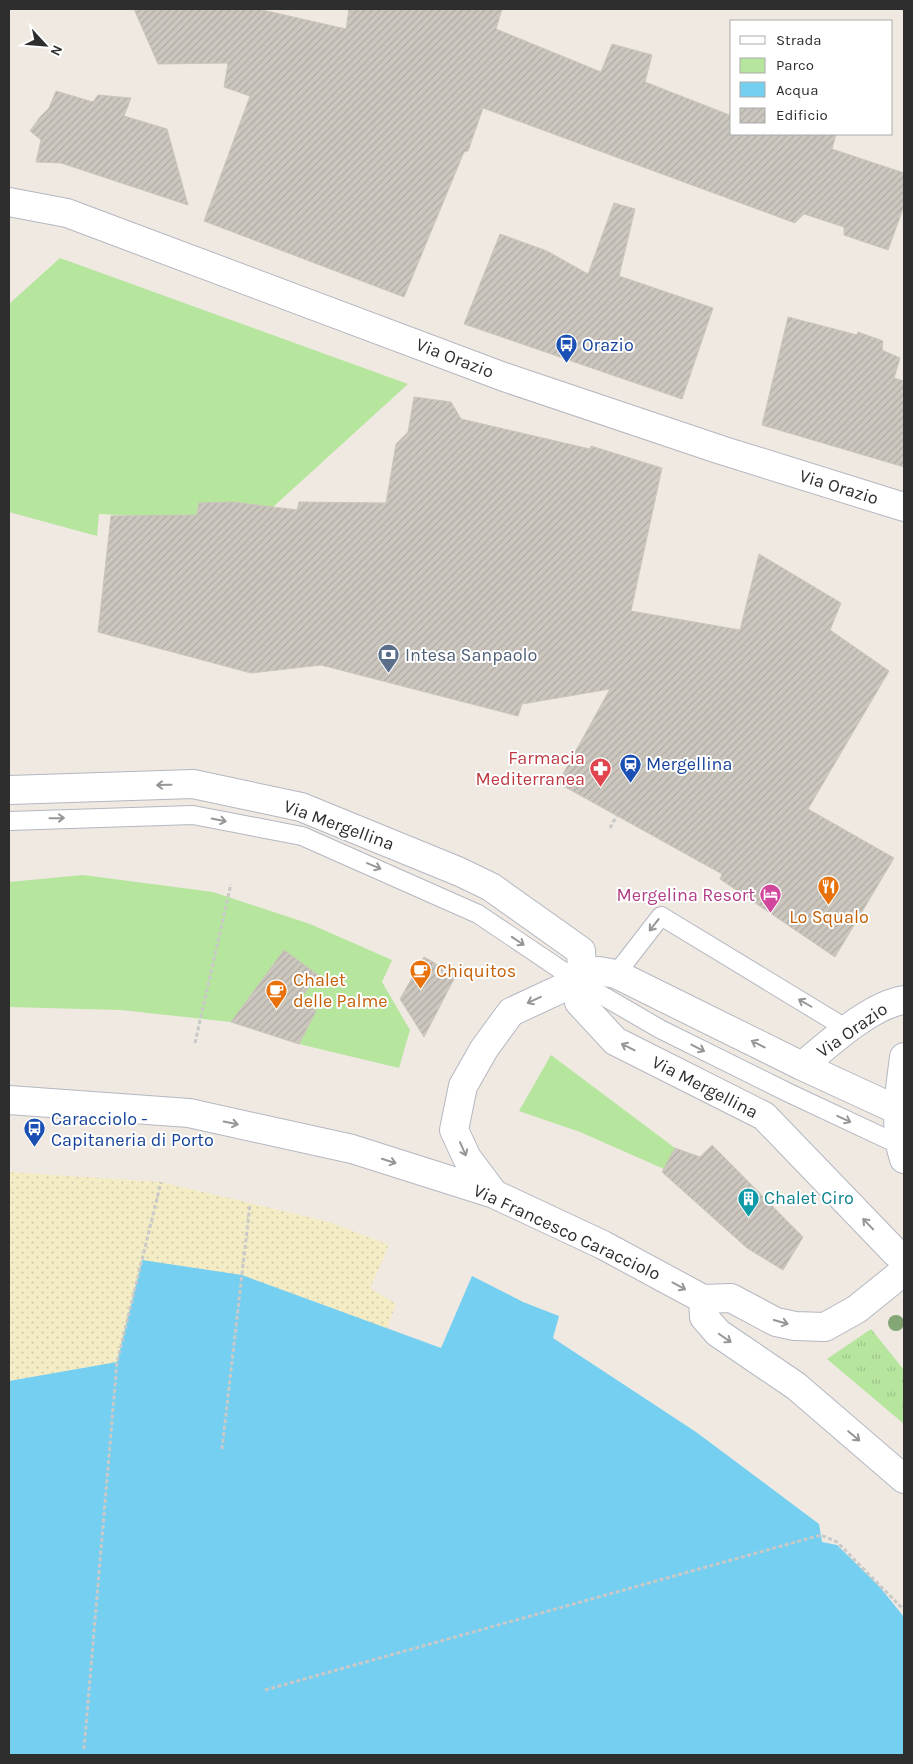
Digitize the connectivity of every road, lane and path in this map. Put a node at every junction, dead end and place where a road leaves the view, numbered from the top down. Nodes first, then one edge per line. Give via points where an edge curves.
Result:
1 (9, 202) edge
2 (904, 507) edge
3 (9, 790) edge
4 (616, 815) dead end
5 (9, 821) edge
6 (610, 828) dead end
7 (231, 884) dead end
8 (616, 974) junction
9 (579, 982) junction
10 (904, 1000) edge
11 (847, 1029) junction
12 (196, 1043) dead end
13 (904, 1057) edge
14 (802, 1066) junction
15 (9, 1100) edge
16 (901, 1112) edge
17 (903, 1150) edge
18 (161, 1182) dead end
19 (494, 1194) junction
20 (250, 1204) dead end
21 (904, 1256) edge
22 (904, 1271) edge
23 (703, 1299) junction
24 (222, 1450) dead end
25 (904, 1479) edge
26 (904, 1610) edge
27 (265, 1690) dead end
28 (84, 1749) dead end

1 - 2 street, Via Orazio via 67,213 504,377
9 -> 3 street, Via Mergellina via 583,964 581,951 491,887 301,807 193,784
4 - 6 path
5 -> 9 lane via 193,815 302,836 478,914
7 - 12 path
8 - 9 street via 598,971
11 -> 8 lane via 661,916
14 -> 8 street
9 -> 17 lane via 669,1033
9 -> 19 street via 511,1012 484,1049 463,1086 454,1130 467,1158
21 -> 9 street, Via Mergellina via 896,1253 764,1116 615,1041 579,1002
10 - 11 street, Via Orazio via 893,1002
11 - 14 street, Via Orazio
13 - 16 street
14 - 16 street
15 -> 19 street, Via Francesco Caracciolo via 189,1113 352,1149
16 - 17 street
18 - 28 path via 117,1362
19 -> 23 street, Via Francesco Caracciolo via 603,1245
20 - 24 path
23 -> 22 street via 731,1298 776,1322 825,1327 857,1309
23 -> 25 street via 704,1318 718,1333 796,1386
26 - 27 path via 837,1542 821,1535

